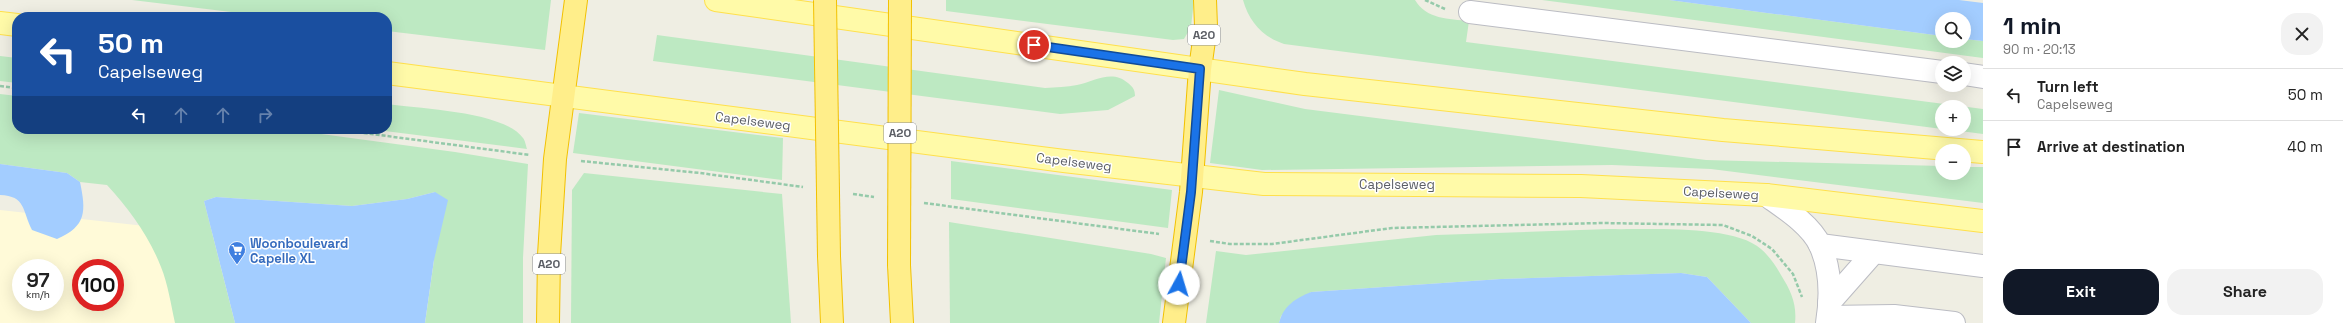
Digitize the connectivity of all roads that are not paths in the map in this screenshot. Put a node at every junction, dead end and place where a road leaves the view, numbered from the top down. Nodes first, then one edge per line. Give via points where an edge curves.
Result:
1 (576, 0) edge
2 (716, 0) edge
3 (825, 0) edge
4 (900, 0) edge
5 (1205, 0) edge
6 (1470, 12) dead end
7 (0, 23) edge
8 (12, 24) edge
9 (1200, 69) junction
10 (1935, 71) edge
11 (392, 74) edge
12 (1971, 75) edge
13 (1983, 77) edge
14 (562, 97) junction
15 (1983, 152) edge
16 (1192, 177) junction
17 (1766, 195) junction
18 (1983, 221) edge
19 (1820, 245) junction
20 (1874, 252) junction
21 (1983, 266) edge
22 (1828, 314) edge
23 (1916, 321) edge
24 (548, 323) edge
25 (832, 323) edge
26 (902, 323) edge
27 (1174, 323) edge
28 (1954, 323) edge

1 - 14 highway
2 - 9 main road
3 - 25 highway, bridge
4 - 26 highway, A20, bridge via 899,265
5 - 9 highway, A20 via 1206,26
6 - 10 street
7 - 8 main road
9 - 15 main road via 1305,84 1576,115
9 - 16 highway
11 - 14 main road, Capelseweg
12 - 13 street
14 - 16 main road, Capelseweg
14 - 24 highway, A20 via 555,158
16 - 17 main road, Capelseweg via 1264,184 1581,186
16 - 27 highway
17 - 18 main road, Capelseweg
17 - 19 street, Capelseweg via 1796,217
19 - 20 street
19 - 22 street, Capelseweg via 1830,286
20 - 21 street
20 - 22 street
22 - 23 street via 1894,316
23 - 28 street

